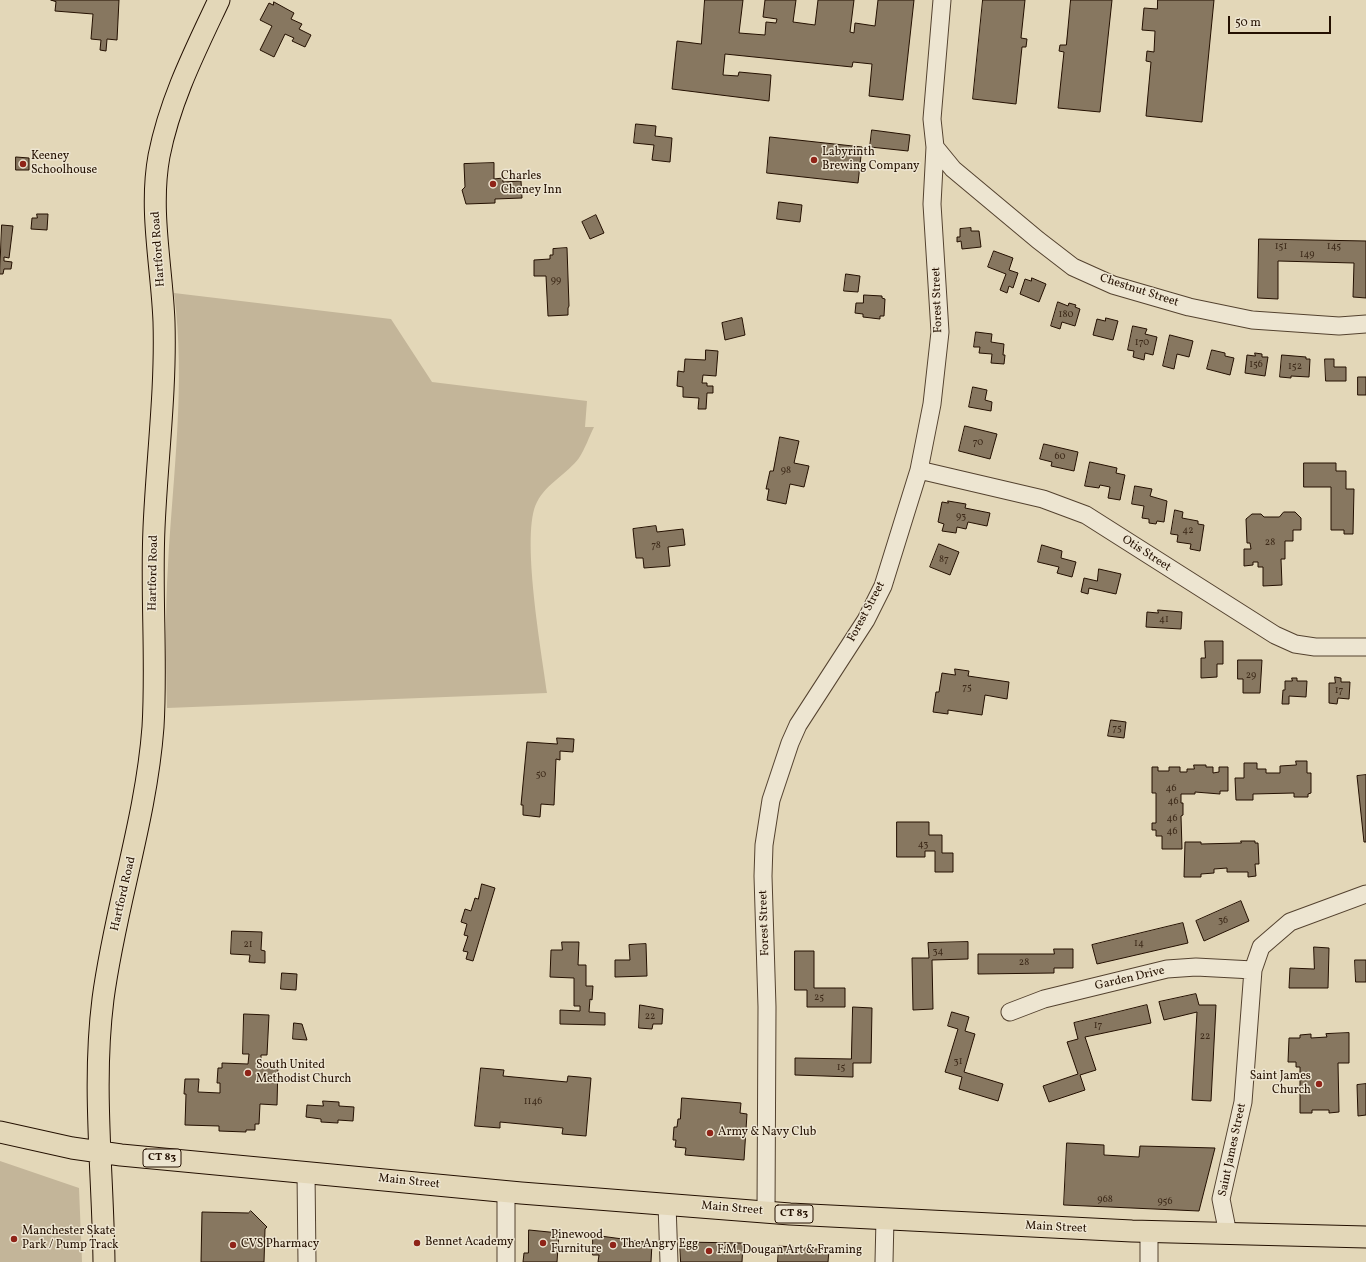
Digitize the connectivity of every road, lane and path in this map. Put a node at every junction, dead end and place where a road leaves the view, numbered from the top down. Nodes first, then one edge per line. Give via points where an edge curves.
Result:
1 (219, 0) edge
2 (942, 0) edge
3 (935, 147) junction
4 (1366, 324) edge
5 (919, 470) junction
6 (1366, 647) edge
7 (1366, 894) edge
8 (1253, 970) junction
9 (1010, 1012) dead end
10 (0, 1132) edge
11 (100, 1152) junction
12 (306, 1172) junction
13 (506, 1191) junction
14 (667, 1204) junction
15 (766, 1212) junction
16 (885, 1219) junction
17 (1149, 1232) junction
18 (1228, 1234) junction
19 (1366, 1237) edge
20 (104, 1262) edge
21 (307, 1262) edge
22 (506, 1262) edge
23 (669, 1262) edge
24 (884, 1262) edge
25 (1149, 1262) edge

1 - 11 main road, Hartford Road via 180,83 164,133 156,180 155,209 164,323 154,529 155,672 152,729 138,836 113,941 103,1000 98,1070
2 - 3 street, Forest Street via 932,119
3 - 4 street, Chestnut Street via 953,169 1038,240 1073,267 1113,285 1189,307 1252,320 1339,326
3 - 5 street, Forest Street via 932,204 940,332 932,404
5 - 6 street, Otis Street via 1043,499 1086,515 1275,635 1296,644
5 - 15 street, Forest Street via 883,586 866,620 798,725 771,800 763,876 767,1007
7 - 8 street, Saint James Street via 1290,922 1261,947
8 - 9 street, Garden Drive via 1196,967 1167,969 1044,999
8 - 18 street, Saint James Street via 1243,1102 1221,1198
10 - 11 main road, CT 83 via 57,1146
11 - 12 main road, Main Street / CT 83
11 - 20 main road, Hartford Road
12 - 13 main road, Main Street / CT 83
12 - 21 street
13 - 14 main road, Main Street / CT 83
13 - 22 street
14 - 15 main road, Main Street / CT 83
14 - 23 street
15 - 16 main road, Main Street / CT 83
16 - 17 main road, Main Street / CT 83
16 - 24 street
17 - 18 main road, Main Street / CT 83
17 - 25 street
18 - 19 main road, Main Street / CT 83

